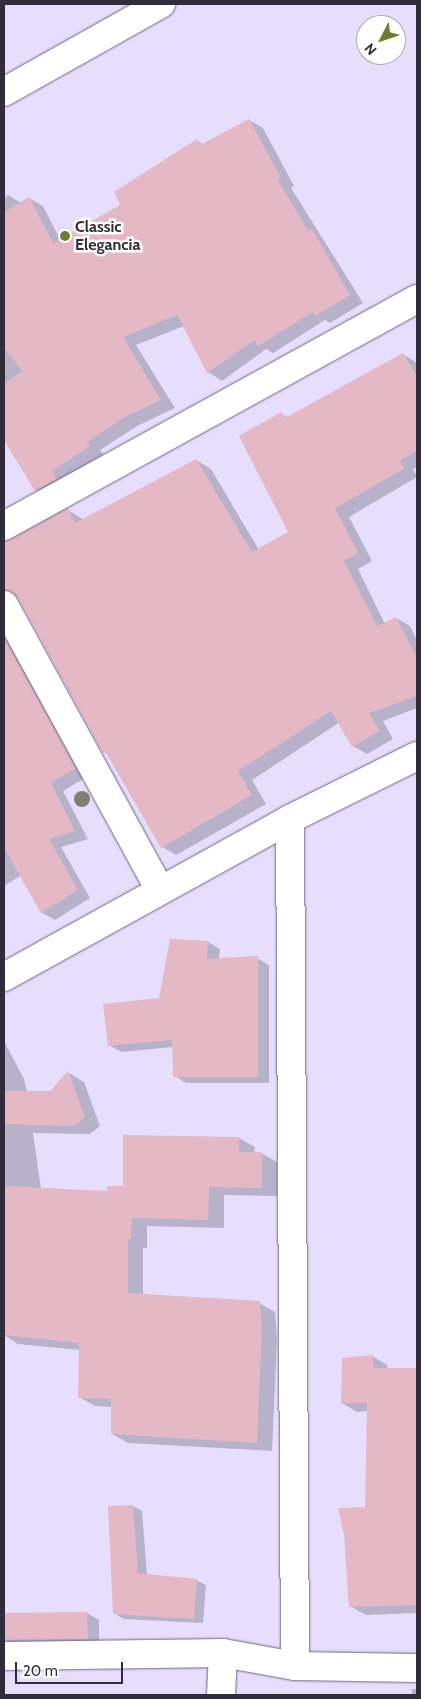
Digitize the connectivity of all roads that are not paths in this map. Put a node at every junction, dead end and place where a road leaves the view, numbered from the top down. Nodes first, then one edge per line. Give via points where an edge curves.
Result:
1 (161, 4) edge
2 (4, 92) edge
3 (417, 300) edge
4 (4, 526) edge
5 (4, 605) edge
6 (417, 756) edge
7 (290, 819) junction
8 (160, 890) junction
9 (4, 977) edge
10 (223, 1653) junction
11 (4, 1656) edge
12 (295, 1666) junction
13 (417, 1668) edge
14 (222, 1695) edge

1 - 2 street
3 - 4 street
5 - 8 street
6 - 7 street
7 - 8 street
7 - 12 street
8 - 9 street
10 - 11 street
10 - 12 street
10 - 14 street
12 - 13 street

